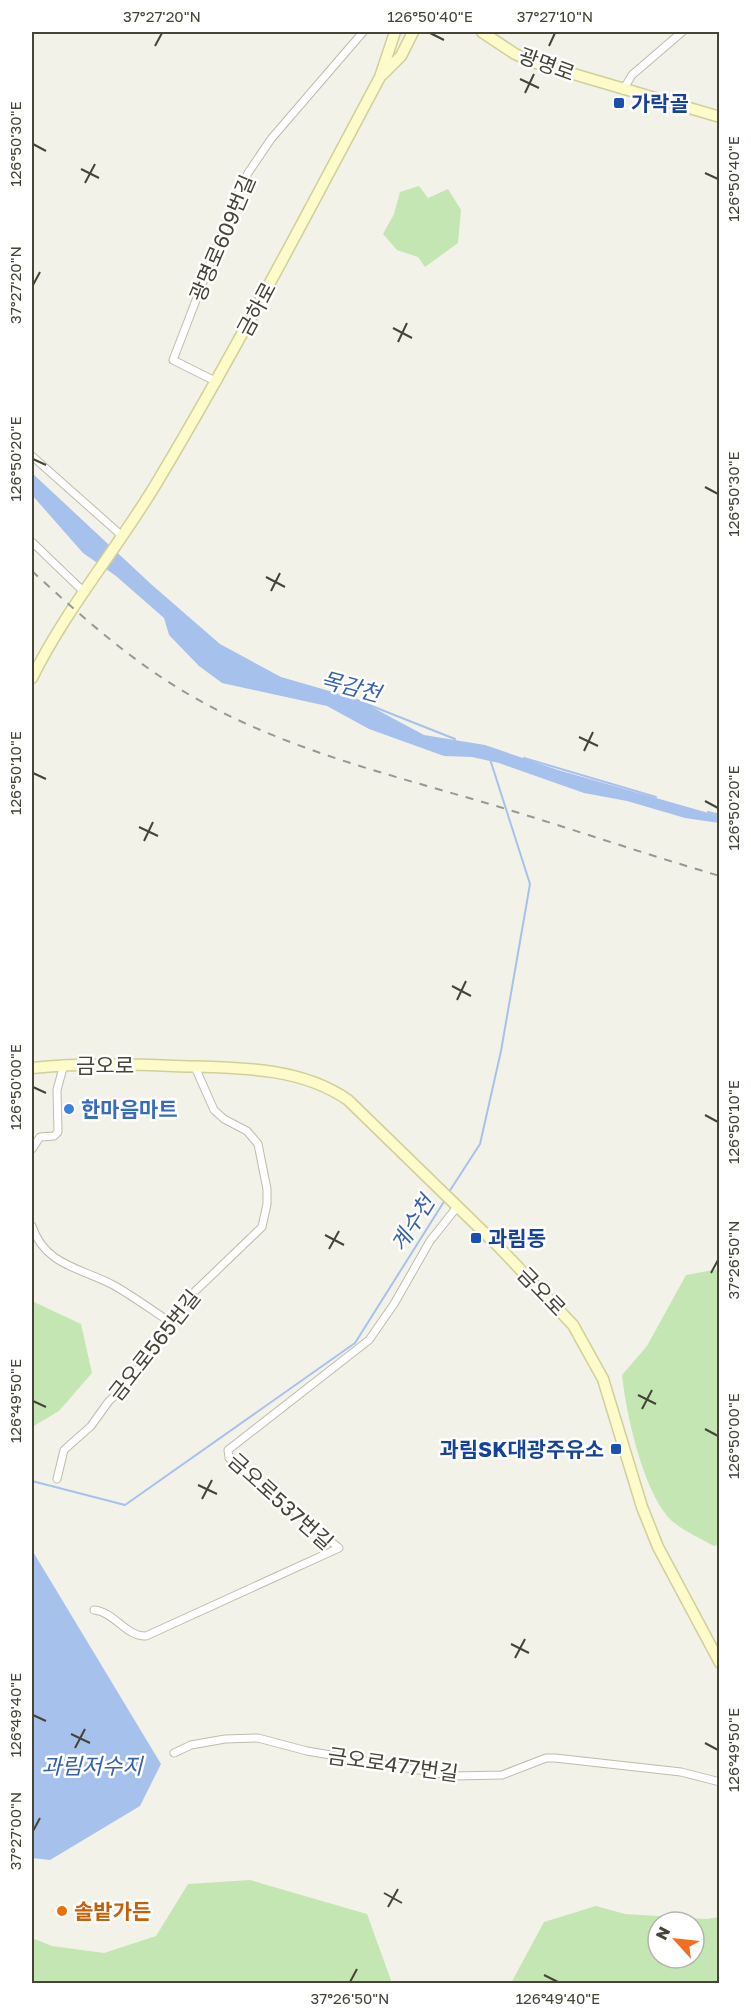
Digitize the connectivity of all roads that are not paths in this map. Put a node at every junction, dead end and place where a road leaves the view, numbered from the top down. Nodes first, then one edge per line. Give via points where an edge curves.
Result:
1 (363, 32) edge
2 (395, 32) edge
3 (419, 32) edge
4 (482, 32) edge
5 (682, 32) edge
6 (411, 36) edge
7 (380, 77) junction
8 (623, 90) junction
9 (720, 117) edge
10 (217, 382) junction
11 (32, 456) edge
12 (121, 535) junction
13 (32, 542) edge
14 (84, 592) junction
15 (32, 678) edge
16 (64, 1064) junction
17 (195, 1067) junction
18 (32, 1068) edge
19 (32, 1149) edge
20 (455, 1206) junction
21 (32, 1226) edge
22 (170, 1322) junction
23 (57, 1479) dead end
24 (94, 1610) dead end
25 (720, 1663) edge
26 (174, 1753) dead end
27 (720, 1782) edge

1 - 10 street, 광명로609번길 via 263,150 235,200 173,360
2 - 7 main road, 금하로
3 - 6 main road, 금하로
4 - 8 main road, 광명로 via 525,59
5 - 8 street via 632,75
6 - 7 main road, 금하로 via 401,56
7 - 10 main road, 금하로
8 - 9 main road, 광명로
10 - 12 main road, 금하로
11 - 12 street
12 - 14 main road, 금하로
13 - 14 street
14 - 15 main road via 46,648
16 - 17 main road, 금오로
16 - 18 main road, 금오로
16 - 19 street via 56,1100 58,1132 40,1137
17 - 20 main road, 금오로 via 278,1073 335,1091 360,1110
17 - 22 street, 금오로565번길 via 214,1110 247,1131 258,1144 267,1204 262,1227 196,1288
20 - 24 street, 금오로537번길 via 369,1340 228,1450 229,1458 339,1548 146,1636 137,1636 106,1612
20 - 25 main road, 금오로 via 563,1313 588,1348 607,1387 642,1507 658,1547
21 - 22 street via 51,1257 115,1286
22 - 23 street, 금오로565번길 via 127,1385 64,1450
26 - 27 street, 금오로477번길 via 191,1745 258,1738 438,1775 502,1775 546,1758 564,1758 681,1772

